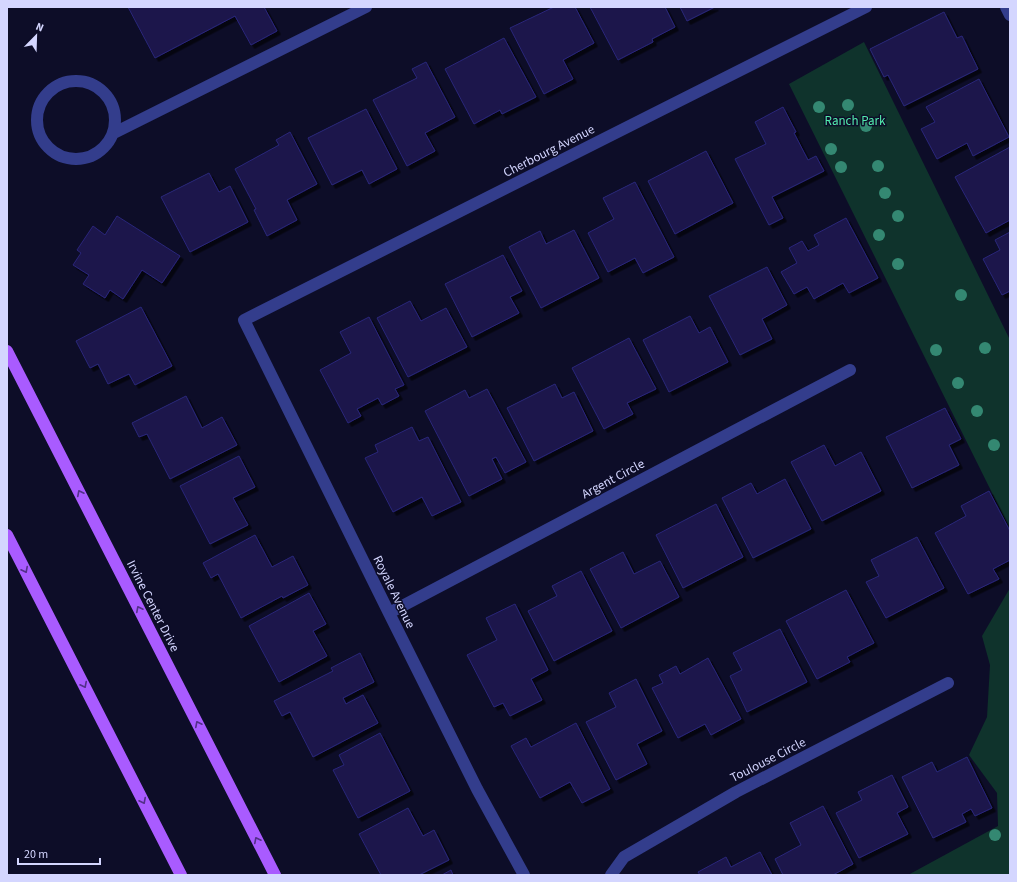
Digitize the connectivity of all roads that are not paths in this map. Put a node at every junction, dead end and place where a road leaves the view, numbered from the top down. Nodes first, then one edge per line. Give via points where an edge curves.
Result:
1 (366, 7) edge
2 (866, 7) edge
3 (1006, 7) edge
4 (1010, 15) edge
5 (114, 133) junction
6 (244, 320) joint
7 (7, 351) edge
8 (850, 370) dead end
9 (7, 535) edge
10 (389, 613) junction
11 (948, 683) dead end
12 (178, 870) edge
13 (187, 875) edge
14 (275, 875) edge
15 (524, 875) edge
16 (611, 875) edge

1 - 5 street
2 - 6 street, Cherbourg Avenue
3 - 4 street
5 - 5 street via 99,153 74,160 62,157 51,151 42,141 37,129 40,104 48,92 58,85 71,81 85,81 97,86 111,101 116,120
6 - 10 street, Royale Avenue
14 -> 7 main road, Irvine Center Drive
8 - 10 street, Argent Circle
9 -> 12 main road
10 - 15 street, Royale Avenue via 477,790
11 - 16 street, Toulouse Circle via 736,792 624,857
12 - 13 main road

